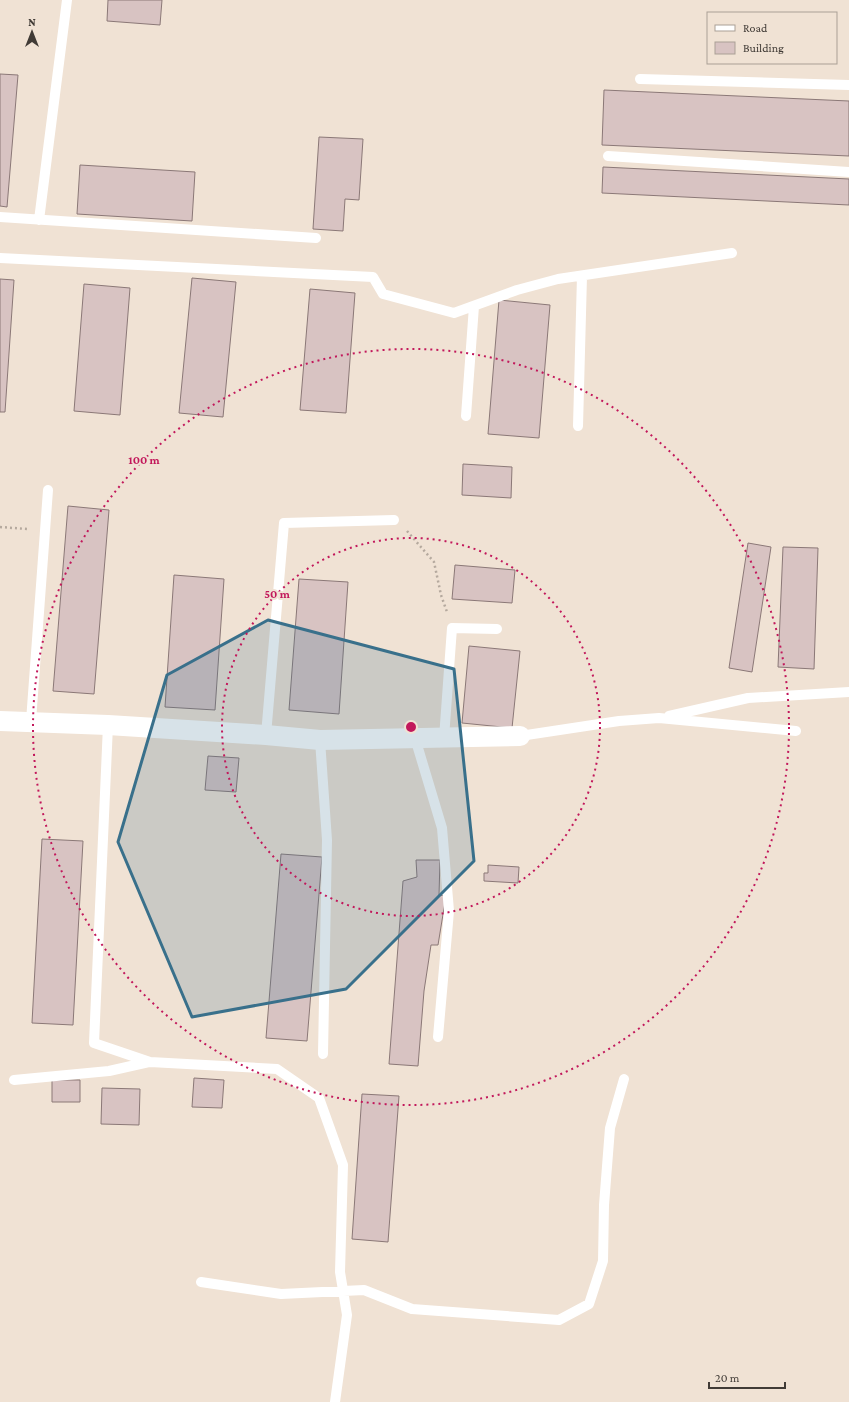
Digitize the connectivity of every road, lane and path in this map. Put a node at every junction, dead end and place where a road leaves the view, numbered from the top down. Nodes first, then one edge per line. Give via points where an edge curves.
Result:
1 (67, 0) edge
2 (640, 79) dead end
3 (849, 85) edge
4 (608, 156) dead end
5 (849, 172) edge
6 (0, 217) edge
7 (39, 220) junction
8 (316, 238) dead end
9 (732, 253) dead end
10 (0, 258) edge
11 (582, 276) junction
12 (474, 306) junction
13 (466, 416) dead end
14 (578, 426) dead end
15 (48, 490) dead end
16 (394, 520) joint
17 (0, 527) edge
18 (45, 530) junction
19 (452, 628) junction
20 (497, 629) dead end
21 (849, 692) edge
22 (659, 718) junction
23 (0, 721) edge
24 (31, 721) junction
25 (108, 725) junction
26 (796, 731) dead end
27 (266, 735) junction
28 (520, 736) joint
29 (415, 738) junction
30 (444, 738) junction
31 (320, 740) junction
32 (438, 1037) dead end
33 (322, 1054) dead end
34 (150, 1062) junction
35 (624, 1079) dead end
36 (14, 1080) dead end
37 (201, 1282) dead end
38 (343, 1291) junction
39 (335, 1402) edge

1 - 7 lane
2 - 3 lane
4 - 5 lane
6 - 7 lane
7 - 8 lane
9 - 11 lane
10 - 12 lane via 373,277 383,294 454,313
11 - 12 lane via 558,279 517,290
11 - 14 lane
12 - 13 lane
15 - 18 lane
16 - 19 path via 434,562
16 - 27 lane via 284,523
17 - 18 path
18 - 24 lane
19 - 20 lane
19 - 30 lane
21 - 22 lane via 748,698
22 - 26 lane
22 - 28 lane via 619,721
23 - 24 street
24 - 25 street
25 - 27 street
25 - 34 lane via 94,1043
27 - 31 street
28 - 30 street
29 - 30 street
29 - 31 street
29 - 32 lane via 442,828 444,843 449,911
31 - 33 lane via 327,840
34 - 36 lane via 109,1071
34 - 38 lane via 277,1069 319,1098 343,1164 340,1272
35 - 38 lane via 610,1128 603,1261 589,1304 559,1320 412,1309 364,1290
37 - 38 lane via 281,1294
38 - 39 lane via 346,1315

